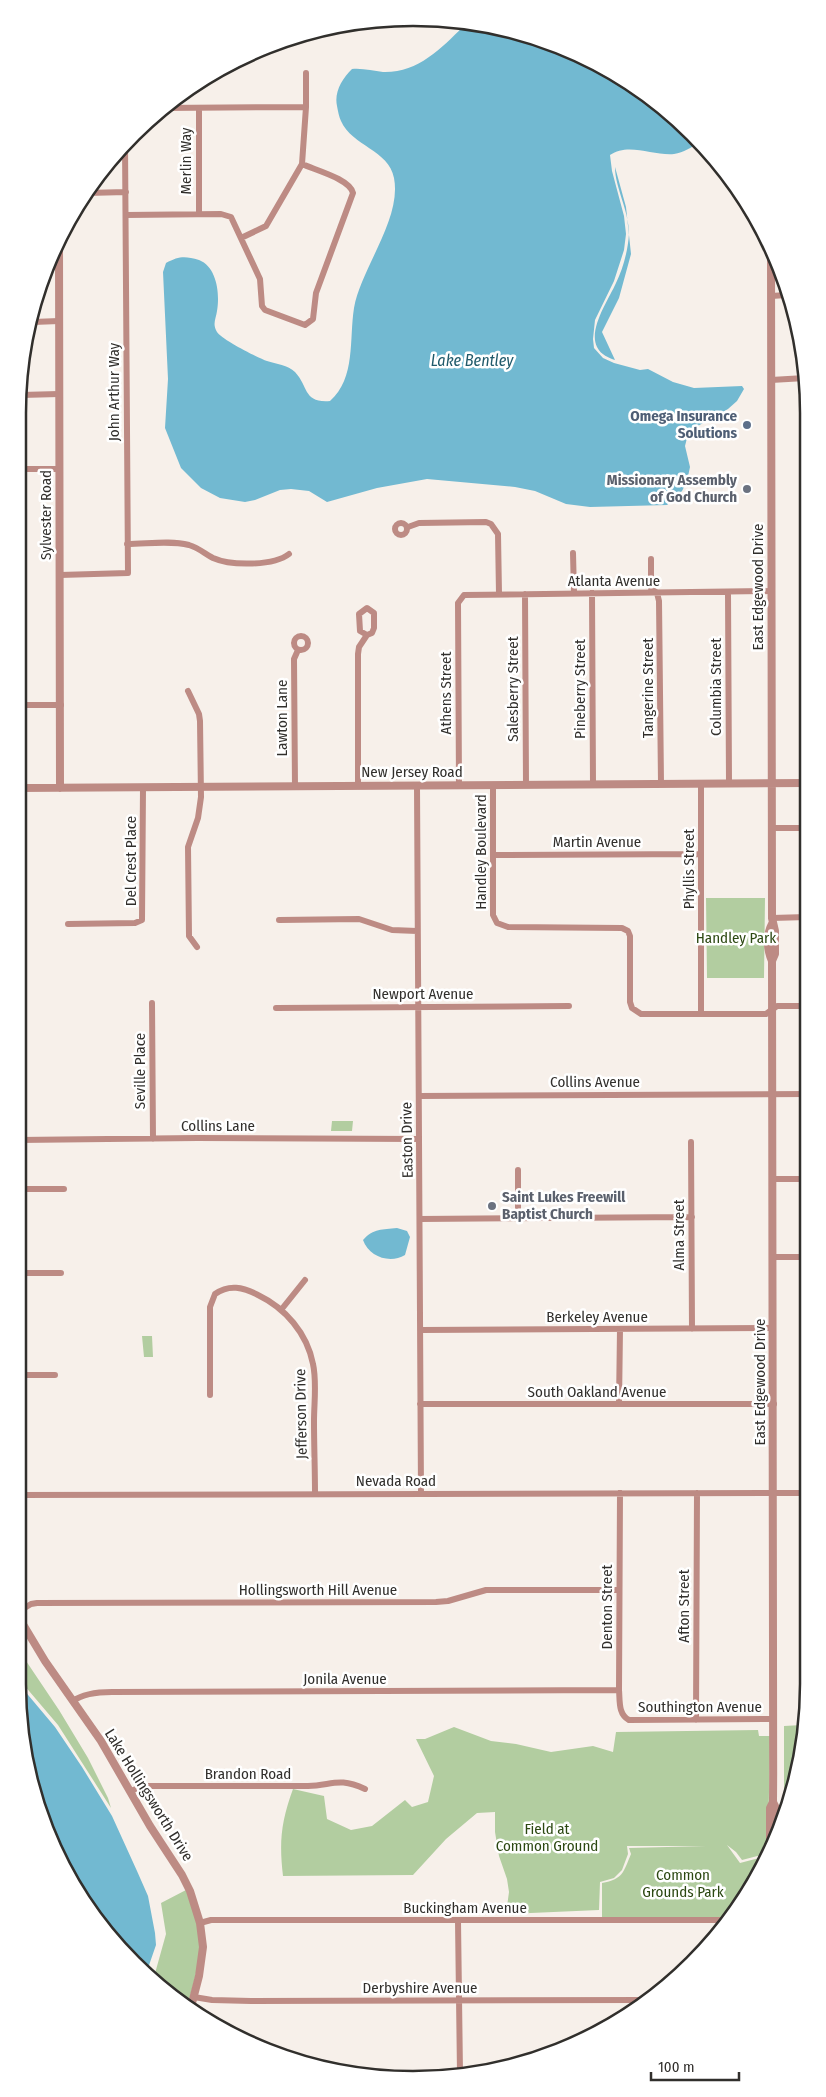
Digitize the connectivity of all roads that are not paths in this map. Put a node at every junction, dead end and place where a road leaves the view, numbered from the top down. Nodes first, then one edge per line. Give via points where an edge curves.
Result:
1 (306, 74) dead end
2 (306, 107) junction
3 (176, 108) edge
4 (199, 108) junction
5 (125, 155) edge
6 (302, 164) junction
7 (126, 192) junction
8 (95, 193) edge
9 (199, 214) junction
10 (126, 215) junction
11 (242, 238) junction
12 (57, 264) edge
13 (771, 268) edge
14 (781, 295) edge
15 (771, 296) junction
16 (59, 321) junction
17 (37, 322) edge
18 (798, 378) edge
19 (771, 380) junction
20 (59, 394) junction
21 (27, 395) edge
22 (26, 469) edge
23 (59, 469) junction
24 (408, 527) dead end
25 (127, 544) junction
26 (574, 553) dead end
27 (289, 554) dead end
28 (651, 559) dead end
29 (60, 575) junction
30 (772, 591) junction
31 (728, 592) junction
32 (574, 593) junction
33 (592, 593) junction
34 (657, 593) junction
35 (499, 594) junction
36 (526, 594) junction
37 (459, 600) joint
38 (366, 635) dead end
39 (298, 650) dead end
40 (188, 691) dead end
41 (26, 705) edge
42 (61, 705) junction
43 (729, 782) junction
44 (772, 782) junction
45 (661, 783) junction
46 (701, 783) junction
47 (800, 783) edge
48 (593, 784) junction
49 (526, 785) junction
50 (358, 786) junction
51 (417, 786) junction
52 (459, 786) junction
53 (493, 786) junction
54 (295, 787) junction
55 (26, 788) edge
56 (60, 788) junction
57 (143, 788) junction
58 (201, 788) junction
59 (772, 828) junction
60 (800, 828) edge
61 (701, 854) junction
62 (493, 855) junction
63 (800, 918) edge
64 (279, 920) dead end
65 (772, 921) junction
66 (68, 924) dead end
67 (418, 931) junction
68 (197, 947) dead end
69 (152, 1004) dead end
70 (418, 1006) junction
71 (570, 1006) dead end
72 (800, 1006) edge
73 (276, 1008) dead end
74 (773, 1009) junction
75 (701, 1014) junction
76 (772, 1094) junction
77 (800, 1094) edge
78 (419, 1096) junction
79 (153, 1139) junction
80 (419, 1139) junction
81 (26, 1140) edge
82 (691, 1142) dead end
83 (518, 1170) dead end
84 (772, 1179) junction
85 (800, 1179) edge
86 (26, 1189) edge
87 (64, 1189) dead end
88 (692, 1217) junction
89 (518, 1218) junction
90 (420, 1219) junction
91 (773, 1257) junction
92 (800, 1257) edge
93 (61, 1272) dead end
94 (26, 1273) edge
95 (305, 1280) dead end
96 (281, 1310) junction
97 (773, 1328) junction
98 (692, 1329) junction
99 (421, 1330) junction
100 (620, 1330) junction
101 (26, 1375) edge
102 (56, 1375) dead end
103 (210, 1394) dead end
104 (420, 1404) junction
105 (620, 1404) junction
106 (774, 1404) junction
107 (620, 1493) junction
108 (697, 1493) junction
109 (774, 1493) junction
110 (800, 1493) edge
111 (315, 1494) junction
112 (421, 1494) junction
113 (26, 1495) edge
114 (620, 1590) junction
115 (26, 1607) edge
116 (26, 1628) edge
117 (620, 1690) junction
118 (73, 1701) junction
119 (626, 1719) joint
120 (696, 1720) junction
121 (774, 1720) junction
122 (365, 1789) dead end
123 (130, 1791) junction
124 (774, 1802) junction
125 (776, 1816) edge
126 (770, 1832) edge
127 (719, 1920) edge
128 (458, 1921) junction
129 (200, 1923) junction
130 (194, 1997) junction
131 (636, 2000) edge
132 (460, 2001) junction
133 (192, 2002) edge
134 (460, 2067) edge

1 - 2 street
2 - 4 street
2 - 6 street
3 - 4 street
4 - 9 street, Merlin Way
5 - 7 street, John Arthur Way
6 - 11 street via 266,226
6 - 11 street via 346,182 353,193 316,293 315,315 310,323 300,324 265,310 260,279
7 - 8 street
7 - 10 street, John Arthur Way
9 - 10 street
9 - 11 street via 231,217
10 - 25 street, John Arthur Way
12 - 16 street, Sylvester Road
13 - 15 street, East Edgewood Drive
14 - 15 street
15 - 19 street, East Edgewood Drive
16 - 17 street
16 - 20 street, Sylvester Road
18 - 19 street
19 - 30 street, East Edgewood Drive
20 - 21 street
20 - 23 street, Sylvester Road
22 - 23 street
23 - 29 street, Sylvester Road
24 - 35 street via 419,523 491,524 498,539
25 - 27 street via 182,544 229,562 271,562
25 - 29 street, John Arthur Way via 128,573
26 - 32 street
28 - 34 street, Tangerine Street via 651,588
29 - 42 street, Sylvester Road
30 - 31 street, Atlanta Avenue
30 - 44 street, East Edgewood Drive
31 - 34 street, Atlanta Avenue
31 - 43 street, Columbia Street
32 - 33 street, Atlanta Avenue
32 - 36 street, Atlanta Avenue
33 - 34 street, Atlanta Avenue
33 - 48 street, Pineberry Street
34 - 45 street, Tangerine Street
35 - 36 street, Atlanta Avenue
35 - 37 street, Atlanta Avenue via 464,595
36 - 49 street, Salesberry Street
37 - 52 street, Athens Street
38 - 50 street via 358,654
39 - 54 street, Lawton Lane via 294,659
40 - 58 street via 200,721
41 - 42 street
42 - 56 street, Sylvester Road
43 - 44 street, New Jersey Road
43 - 46 street, New Jersey Road
44 - 47 street, New Jersey Road
44 - 59 street, East Edgewood Drive
45 - 46 street, New Jersey Road
45 - 48 street, New Jersey Road
46 - 61 street, Phyllis Street
48 - 49 street, New Jersey Road
49 - 53 street, New Jersey Road
50 - 51 street, New Jersey Road
50 - 54 street, New Jersey Road
51 - 52 street, New Jersey Road
51 - 67 street, Easton Drive
52 - 53 street, New Jersey Road
53 - 62 street, Handley Boulevard
54 - 58 street, New Jersey Road
55 - 56 street, New Jersey Road
56 - 57 street, New Jersey Road
57 - 58 street, New Jersey Road
57 - 66 street, Del Crest Place via 142,920 136,923
58 - 68 street via 200,807 188,847 189,936
59 - 60 street
59 - 65 street, East Edgewood Drive
61 - 62 street, Martin Avenue
61 - 75 street, Phyllis Street
62 - 75 street, Handley Boulevard via 493,914 497,923 508,927 622,928 630,936 632,1008 641,1014
63 - 65 street
64 - 67 street via 359,919 392,930
65 - 74 street, East Edgewood Drive via 769,953
67 - 70 street, Easton Drive
69 - 79 street, Seville Place
70 - 71 street, Newport Avenue
70 - 73 street, Newport Avenue
70 - 78 street, Easton Drive
72 - 74 street, Handley Boulevard via 777,1006
74 - 75 street, Handley Boulevard via 766,1014
74 - 76 street, East Edgewood Drive
76 - 77 street, Collins Avenue
76 - 78 street, Collins Avenue
76 - 84 street, East Edgewood Drive
78 - 80 street, Easton Drive
79 - 80 street, Collins Lane
79 - 81 street, Collins Lane
80 - 90 street, Easton Drive
82 - 88 street, Alma Street
83 - 89 street
84 - 85 street
84 - 91 street, East Edgewood Drive
86 - 87 street
88 - 89 street
88 - 98 street, Alma Street
89 - 90 street
90 - 99 street, Easton Drive
91 - 92 street
91 - 97 street, East Edgewood Drive
93 - 94 street
95 - 96 street
96 - 103 street, Jefferson Drive via 256,1293 238,1288 229,1287 215,1294 210,1307
96 - 111 street, Jefferson Drive via 303,1336 313,1364
97 - 98 street, Berkeley Avenue
97 - 106 street, East Edgewood Drive
98 - 100 street, Berkeley Avenue
99 - 100 street, Berkeley Avenue
99 - 104 street, Easton Drive
100 - 105 street
101 - 102 street
104 - 105 street, South Oakland Avenue
104 - 112 street, Easton Drive
105 - 106 street, South Oakland Avenue
106 - 109 street, East Edgewood Drive
107 - 108 street, Nevada Road
107 - 112 street, Nevada Road
107 - 114 street, Denton Street
108 - 109 street, Nevada Road
108 - 120 street, Afton Street
109 - 110 street, Nevada Road
109 - 121 street, East Edgewood Drive
111 - 112 street, Nevada Road
111 - 113 street, Nevada Road
114 - 115 street, Hollingsworth Hill Avenue via 486,1590 436,1602 37,1603
114 - 117 street, Denton Street
116 - 118 street, Lake Hollingsworth Drive
117 - 118 street, Jonila Avenue via 112,1692 78,1697
117 - 119 street, Denton Street via 620,1709
118 - 123 street, Lake Hollingsworth Drive
119 - 120 street, Southington Avenue
120 - 121 street, Southington Avenue
121 - 124 street, East Edgewood Drive
122 - 123 street, Brandon Road via 338,1781 300,1786 145,1786
123 - 129 street, Lake Hollingsworth Drive via 182,1875
124 - 125 street, East Edgewood Drive
124 - 126 street, East Edgewood Drive via 770,1808
127 - 128 street, Buckingham Avenue
128 - 129 street, Buckingham Avenue via 211,1920
128 - 132 street
129 - 130 street, Lake Hollingsworth Drive via 202,1959
130 - 132 street, Derbyshire Avenue via 212,2000
130 - 133 street, Lake Hollingsworth Drive
131 - 132 street, Derbyshire Avenue
132 - 134 street

